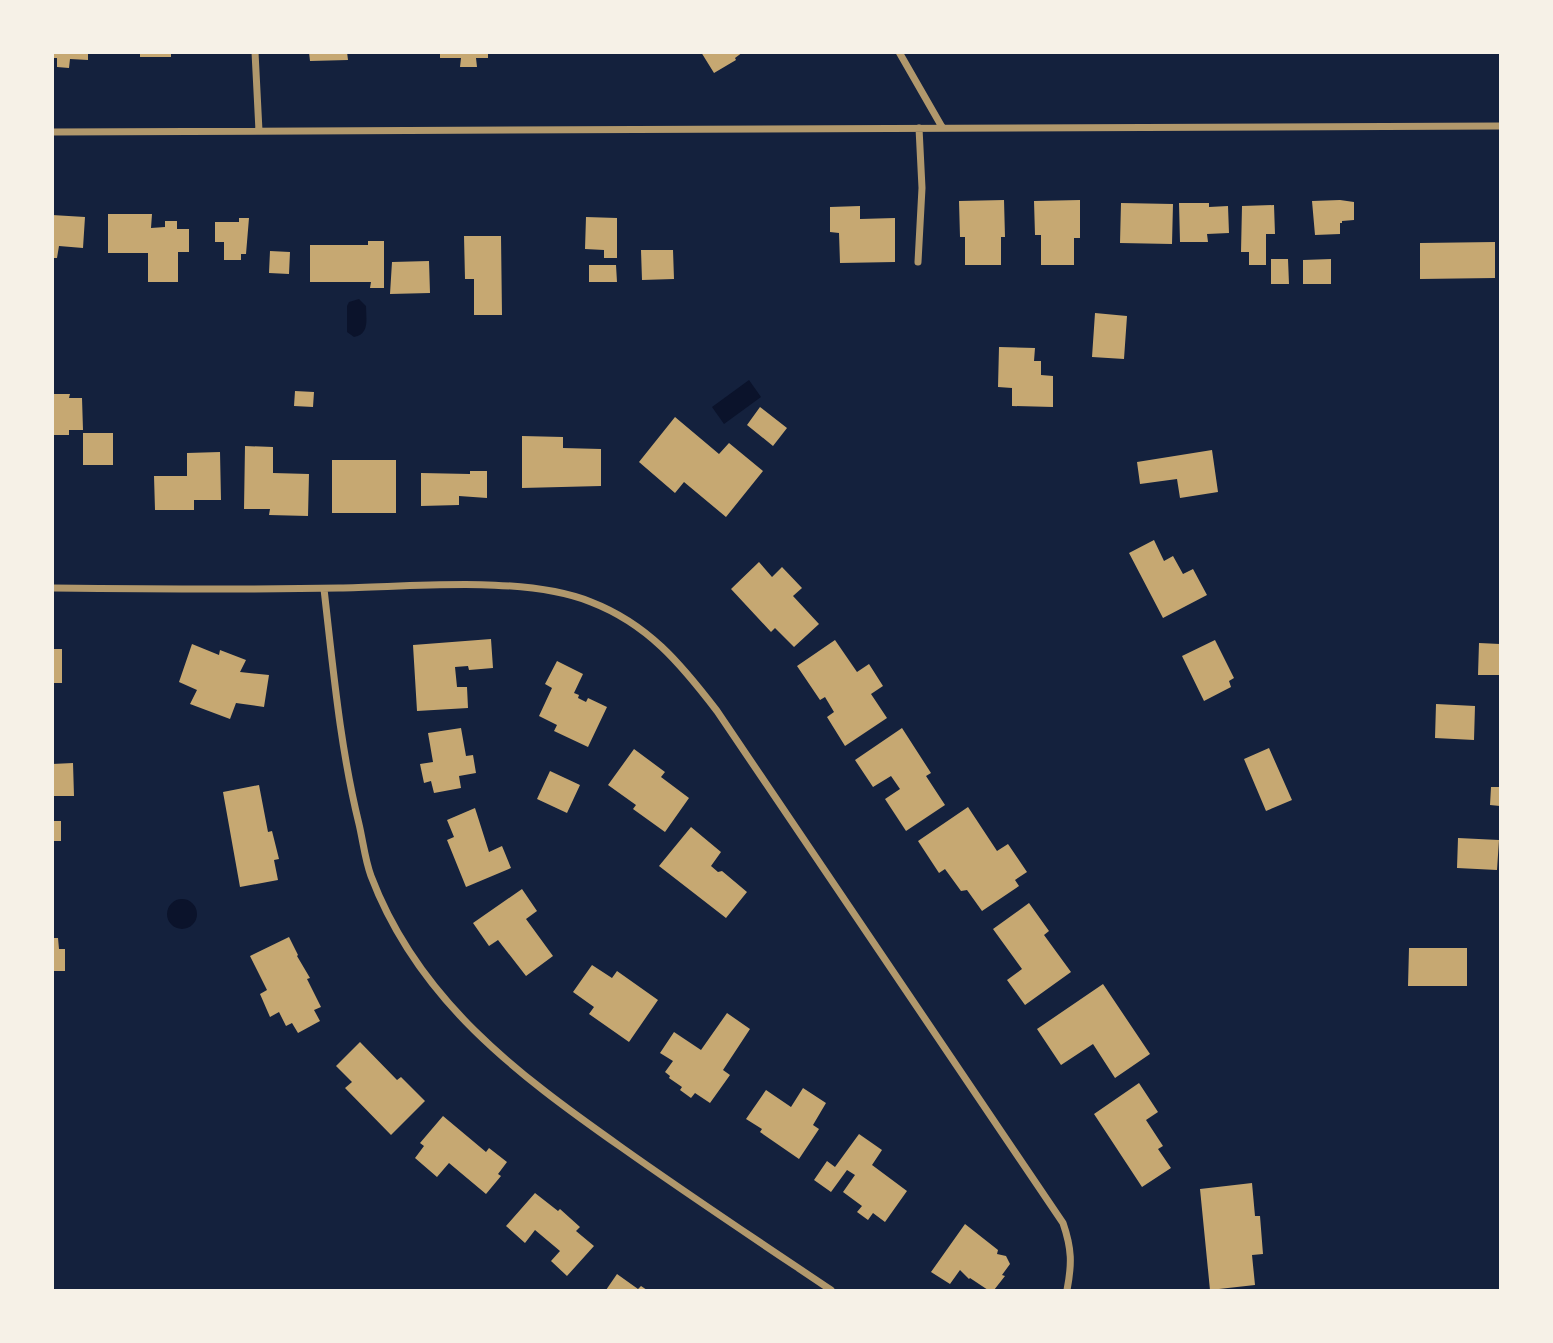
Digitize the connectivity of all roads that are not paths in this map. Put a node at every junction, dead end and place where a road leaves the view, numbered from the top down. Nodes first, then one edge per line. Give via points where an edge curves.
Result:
1 (255, 52) edge
2 (899, 52) edge
3 (1500, 125) edge
4 (942, 127) junction
5 (919, 128) junction
6 (259, 131) junction
7 (52, 132) edge
8 (918, 262) dead end
9 (52, 588) edge
10 (324, 589) junction
11 (831, 1290) edge
12 (1068, 1290) edge

1 - 6 street
2 - 4 street
3 - 4 street
4 - 5 street
5 - 6 street
5 - 8 street
6 - 7 street
9 - 10 street
10 - 11 street via 352,797 370,873 394,928 423,974 503,1060
10 - 12 street via 500,585 545,590 590,601 640,627 685,668 1063,1223 1071,1246

